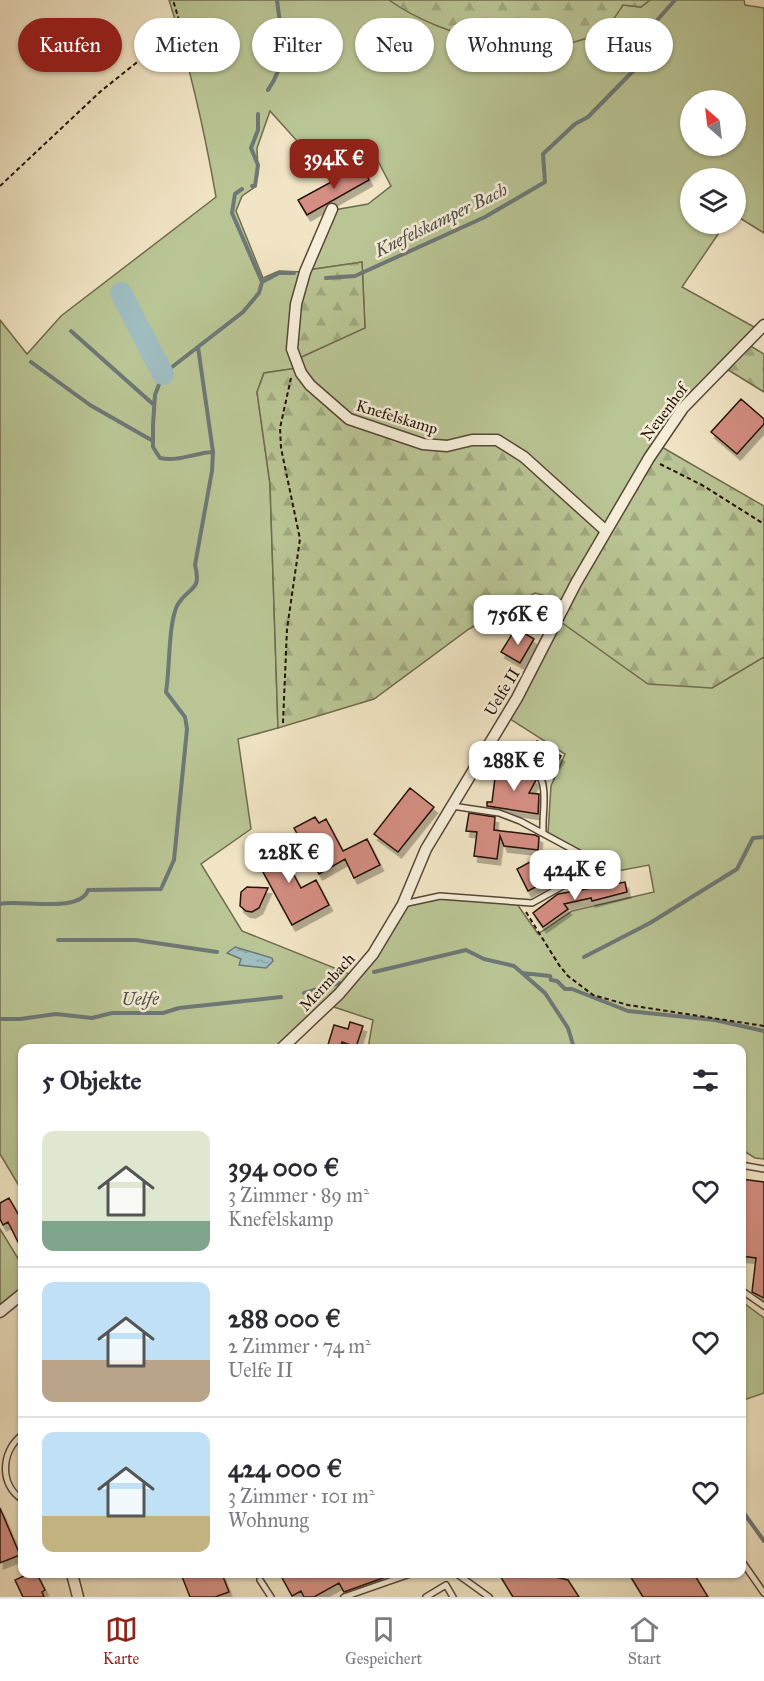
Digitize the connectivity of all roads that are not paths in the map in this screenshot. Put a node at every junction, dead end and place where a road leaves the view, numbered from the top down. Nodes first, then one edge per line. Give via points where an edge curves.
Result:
1 (332, 209) dead end
2 (764, 325) edge
3 (606, 531) junction
4 (480, 757) junction
5 (451, 806) junction
6 (543, 833) junction
7 (404, 904) junction
8 (388, 931) joint
9 (286, 1044) edge
10 (746, 1166) edge
11 (764, 1169) edge
12 (746, 1293) edge
13 (18, 1297) edge
14 (764, 1306) edge
15 (0, 1312) edge
16 (18, 1439) edge
17 (18, 1497) edge
18 (746, 1567) edge
19 (73, 1578) edge
20 (399, 1578) edge
21 (463, 1578) edge
22 (260, 1580) dead end
23 (764, 1593) edge
24 (78, 1597) edge
25 (271, 1597) edge
26 (344, 1597) edge
27 (426, 1597) edge
28 (453, 1597) edge
29 (489, 1597) edge

1 - 3 street, Knefelskamp via 304,272 296,304 292,343 297,365 310,385 349,419 436,446 497,440 525,457
2 - 3 street, Neuenhof via 683,408
3 - 4 street, Uelfe II via 534,669
4 - 5 street, Uelfe II
4 - 6 lane via 524,766 540,778
5 - 6 lane via 499,813
5 - 7 street, Uelfe II via 418,863
6 - 7 lane via 581,854 586,863 579,877 538,901 440,896
7 - 8 street, Uelfe II
8 - 9 street, Mermbach via 374,954 339,994
10 - 11 lane
12 - 14 lane
13 - 15 street
16 - 17 lane via 2,1467 10,1493
18 - 23 lane
19 - 24 street
20 - 26 lane
21 - 29 lane
22 - 25 lane
27 - 28 lane via 446,1585

